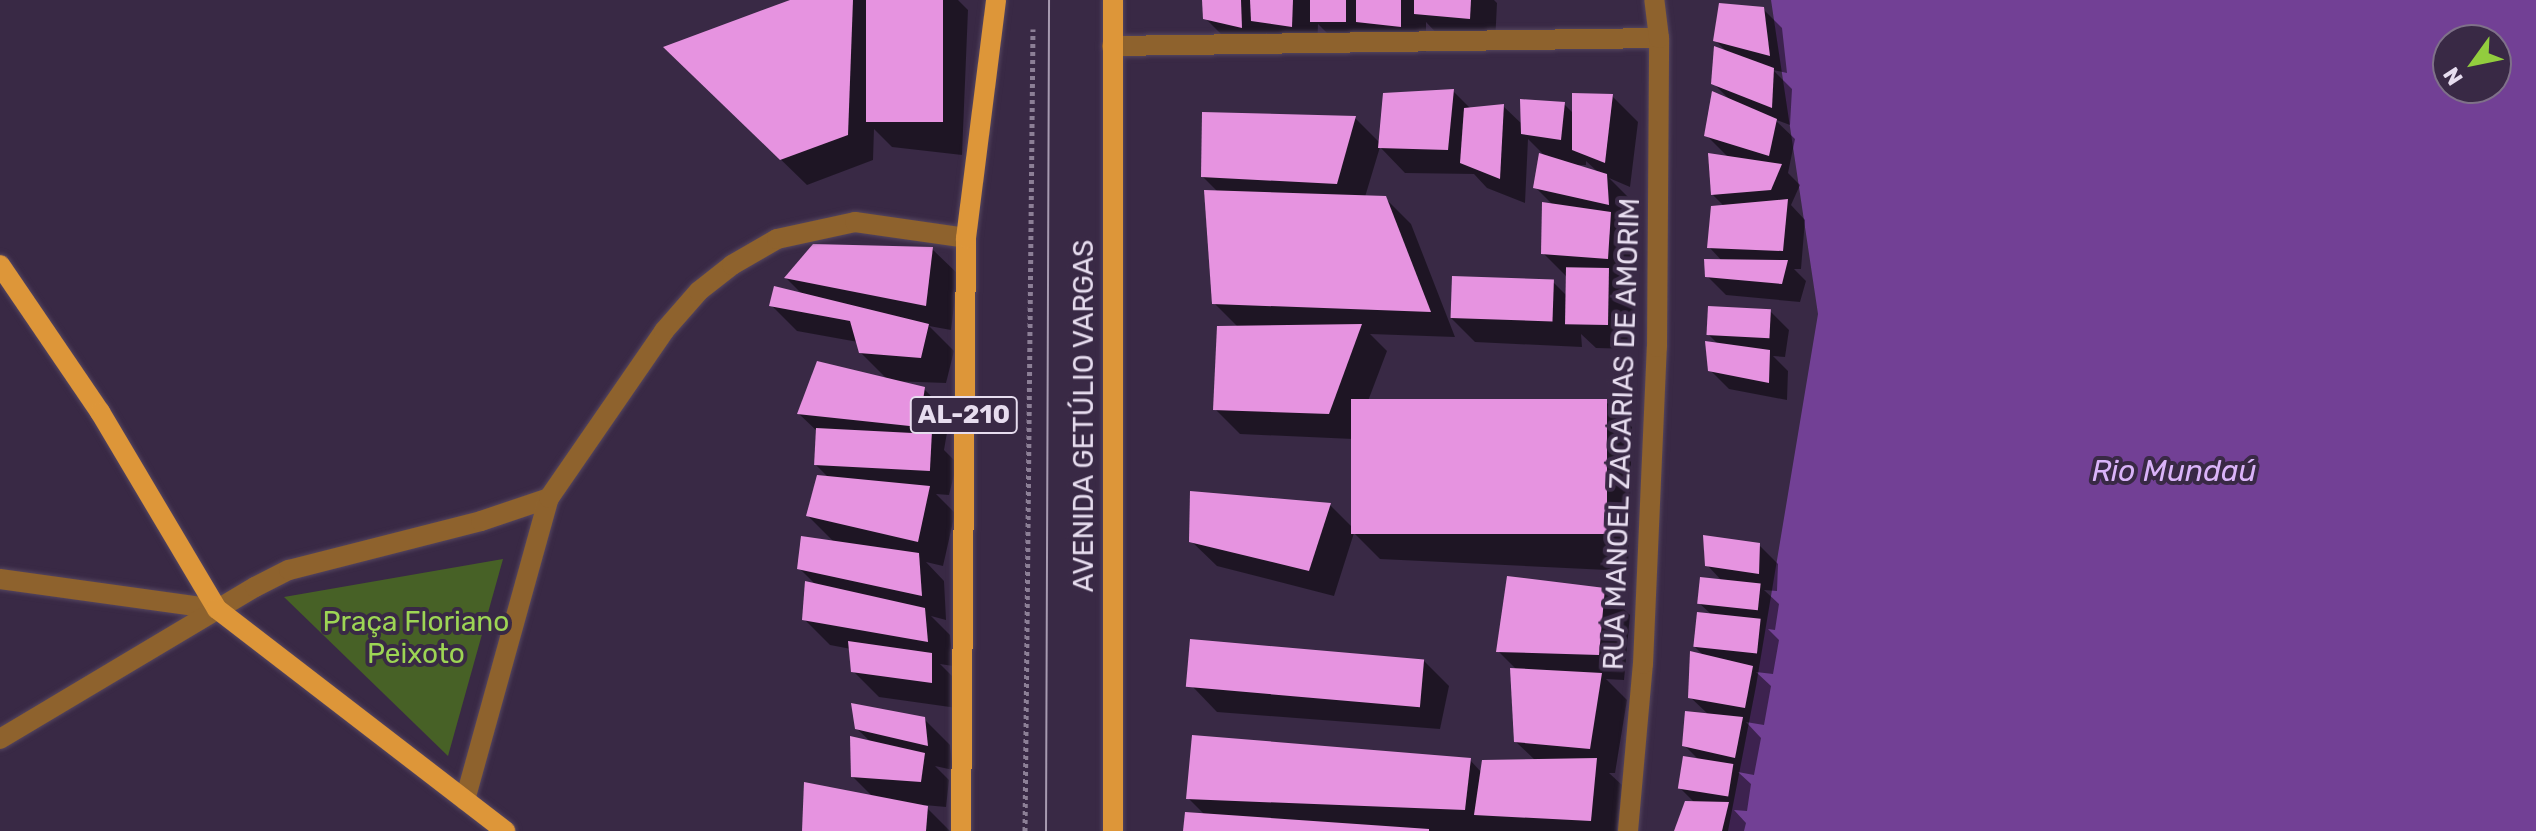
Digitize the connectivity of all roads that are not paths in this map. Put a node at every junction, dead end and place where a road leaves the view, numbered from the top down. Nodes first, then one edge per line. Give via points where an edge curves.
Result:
1 (996, 0) edge
2 (1113, 0) edge
3 (1654, 0) edge
4 (1659, 38) junction
5 (1112, 46) junction
6 (966, 238) junction
7 (0, 265) edge
8 (549, 498) junction
9 (0, 579) edge
10 (217, 609) junction
11 (0, 739) edge
12 (465, 800) junction
13 (505, 831) edge
14 (961, 831) edge
15 (1113, 831) edge
16 (1628, 831) edge

1 - 6 main road, AL-210
2 - 5 main road, AVENIDA GETÚLIO VARGAS
3 - 4 street, RUA MANOEL ZACARIAS DE AMORIM
4 - 5 street
4 - 16 street, RUA MANOEL ZACARIAS DE AMORIM via 1656,362 1643,664
5 - 15 main road, AVENIDA GETÚLIO VARGAS
6 - 8 street via 855,222 777,239 732,265 699,291 664,331
6 - 14 main road, AL-210
7 - 10 main road via 100,412
8 - 10 street via 481,521 289,570
8 - 12 street
9 - 10 street
10 - 11 street
10 - 12 main road
12 - 13 main road

